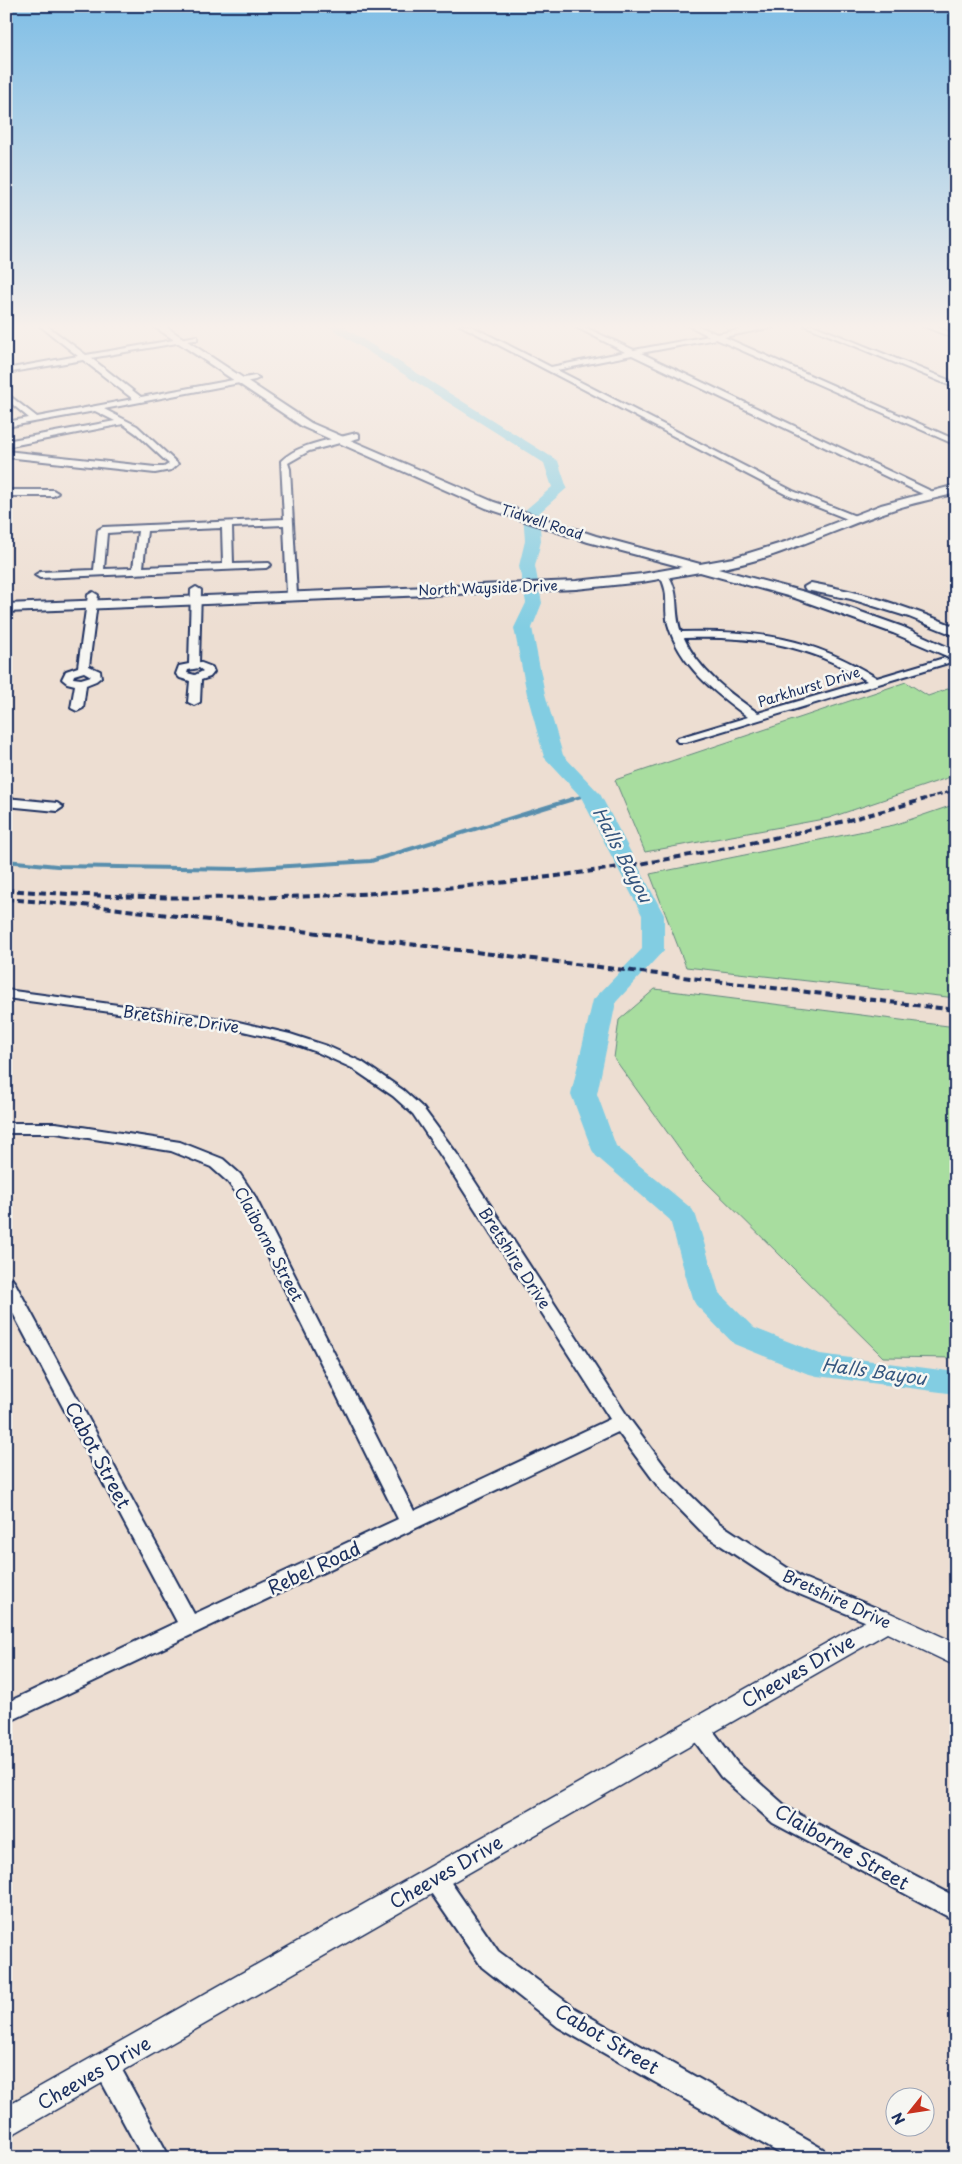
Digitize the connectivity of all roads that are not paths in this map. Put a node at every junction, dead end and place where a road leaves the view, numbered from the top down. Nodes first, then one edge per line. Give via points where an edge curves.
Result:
1 (92, 426) edge
2 (131, 426) edge
3 (311, 426) edge
4 (332, 426) edge
5 (660, 426) edge
6 (786, 426) edge
7 (918, 426) edge
8 (320, 431) junction
9 (352, 440) junction
10 (956, 443) edge
11 (6, 444) edge
12 (314, 448) junction
13 (6, 454) edge
14 (286, 469) junction
15 (956, 479) edge
16 (918, 489) junction
17 (956, 489) edge
18 (52, 492) dead end
19 (6, 493) edge
20 (932, 495) junction
21 (491, 500) junction
22 (839, 512) junction
23 (821, 519) dead end
24 (855, 519) junction
25 (288, 522) junction
26 (227, 524) junction
27 (143, 528) junction
28 (788, 532) dead end
29 (594, 534) junction
30 (678, 562) junction
31 (703, 563) junction
32 (724, 564) junction
33 (266, 565) dead end
34 (228, 567) junction
35 (138, 570) junction
36 (99, 572) junction
37 (40, 575) dead end
38 (664, 575) junction
39 (576, 580) junction
40 (291, 590) junction
41 (805, 591) junction
42 (196, 595) junction
43 (6, 598) edge
44 (92, 600) junction
45 (6, 608) edge
46 (677, 635) junction
47 (952, 636) edge
48 (952, 661) edge
49 (878, 682) junction
50 (194, 702) dead end
51 (77, 708) dead end
52 (757, 718) junction
53 (682, 740) dead end
54 (6, 802) edge
55 (56, 807) dead end
56 (6, 994) edge
57 (6, 1128) edge
58 (6, 1283) edge
59 (621, 1422) junction
60 (410, 1523) junction
61 (886, 1621) junction
62 (190, 1626) junction
63 (956, 1655) edge
64 (6, 1713) edge
65 (698, 1728) junction
66 (435, 1879) junction
67 (956, 1910) edge
68 (106, 2066) junction
69 (6, 2123) edge
70 (157, 2158) edge
71 (814, 2158) edge

1 - 11 street
2 - 13 street via 174,464 172,467 155,470
3 - 8 main road, Tidwell Road
4 - 9 main road, Tidwell Road
5 - 22 street via 790,493
6 - 16 street
7 - 10 street
8 - 9 main road, Tidwell Road
8 - 12 main road via 320,442
9 - 12 street
9 - 14 street via 307,456
9 - 21 main road, Tidwell Road
9 - 21 main road, Tidwell Road
12 - 14 street via 286,459
14 - 25 street
15 - 16 main road
16 - 20 street
16 - 22 main road
17 - 20 main road, North Wayside Drive
18 - 19 street
20 - 24 main road, North Wayside Drive
21 - 29 main road, Tidwell Road
22 - 23 main road
22 - 24 street
24 - 32 main road, North Wayside Drive via 789,545
25 - 26 street
25 - 40 street
26 - 27 street
26 - 34 street
27 - 35 street
27 - 36 street via 104,530
28 - 31 main road, North Wayside Drive
29 - 30 main road, Tidwell Road
29 - 31 main road, Tidwell Road
30 - 31 main road, Tidwell Road
30 - 39 main road, North Wayside Drive
31 - 32 main road, North Wayside Drive
31 - 38 main road, North Wayside Drive
31 - 41 main road, Tidwell Road
32 - 41 main road, Tidwell Road
33 - 34 street
34 - 35 street
35 - 36 street
36 - 37 street
38 - 39 main road, North Wayside Drive
38 - 46 street via 671,588 672,621
39 - 40 main road, North Wayside Drive
40 - 42 main road, North Wayside Drive
41 - 47 main road, Tidwell Road via 887,612
41 - 48 main road, Tidwell Road via 928,643
41 - 48 main road via 836,614
42 - 44 main road, North Wayside Drive
42 - 50 street via 194,665 208,669 206,674 196,678
43 - 44 main road, North Wayside Drive
44 - 45 main road, North Wayside Drive
44 - 51 street via 83,669 67,676 69,680 81,683
46 - 49 street via 742,634 799,644 832,656
46 - 52 street via 692,662 715,687
48 - 49 street, Parkhurst Drive
49 - 52 street, Parkhurst Drive
52 - 53 street, Parkhurst Drive
54 - 55 street
56 - 59 street, Bretshire Drive via 230,1024 322,1049 377,1077 423,1119 451,1158
57 - 60 street, Claiborne Street via 56,1128 174,1146 217,1163 234,1178 246,1195
58 - 62 street, Cabot Street
59 - 60 street, Rebel Road
59 - 61 street, Bretshire Drive via 667,1484 712,1530 794,1583
60 - 62 street, Rebel Road
61 - 63 street, Bretshire Drive
61 - 65 street, Cheeves Drive
62 - 64 street, Rebel Road
65 - 66 street, Cheeves Drive
65 - 67 street, Claiborne Street via 729,1770 781,1816
66 - 68 street, Cheeves Drive
66 - 71 street, Cabot Street via 490,1959 567,2018
68 - 69 street, Cheeves Drive
68 - 70 street

